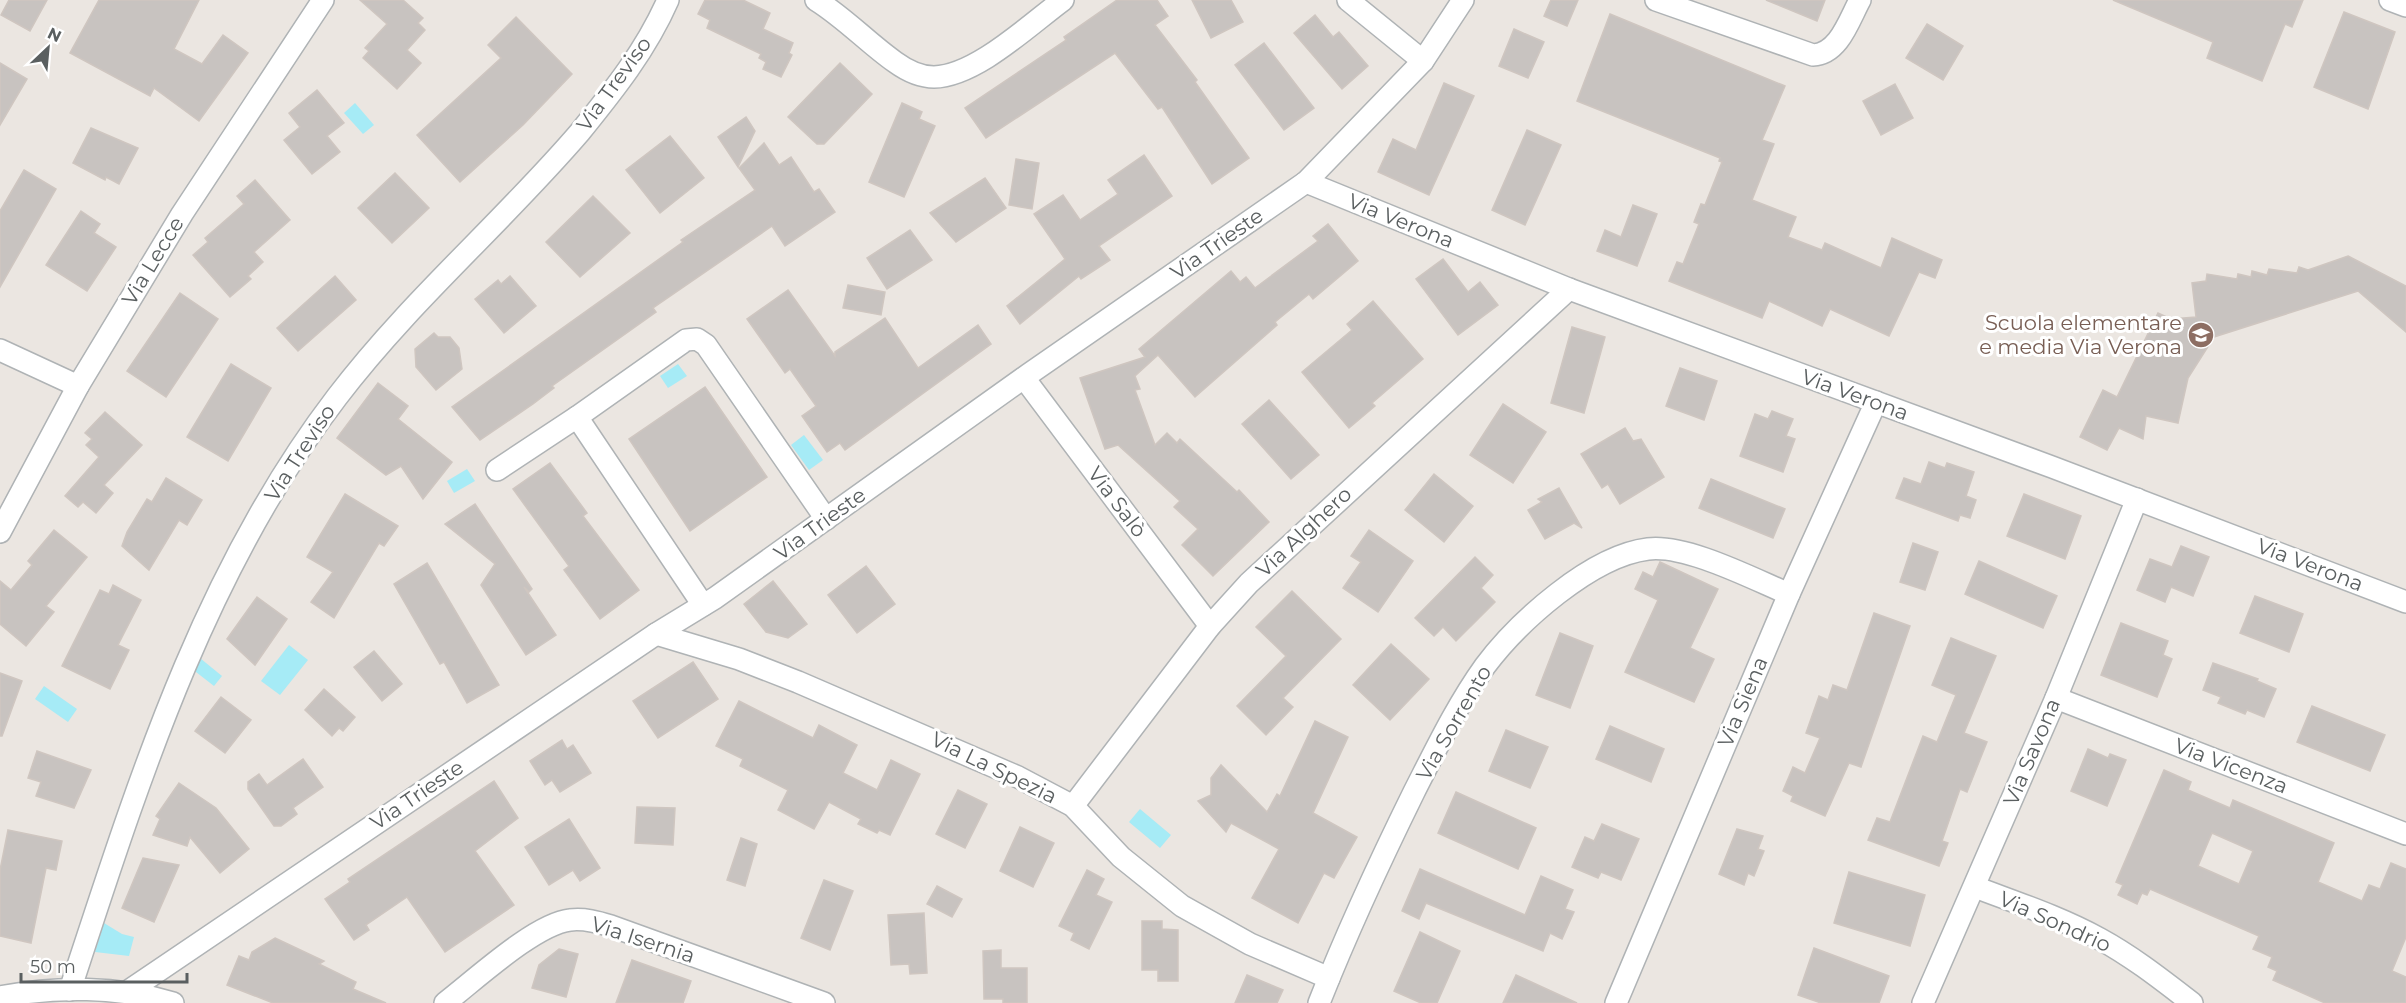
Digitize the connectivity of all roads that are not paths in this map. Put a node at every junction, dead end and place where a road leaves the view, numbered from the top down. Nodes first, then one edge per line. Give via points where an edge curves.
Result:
1 (323, 0) edge
2 (668, 0) edge
3 (816, 0) edge
4 (1063, 0) edge
5 (1348, 0) edge
6 (1463, 0) edge
7 (1656, 0) edge
8 (1860, 0) edge
9 (2390, 0) edge
10 (2406, 6) edge
11 (1423, 61) junction
12 (1306, 182) junction
13 (1569, 289) junction
14 (0, 350) edge
15 (1024, 378) junction
16 (78, 386) junction
17 (1875, 402) junction
18 (577, 417) junction
19 (497, 470) dead end
20 (2137, 499) junction
21 (826, 519) junction
22 (0, 532) edge
23 (1789, 594) junction
24 (2406, 602) edge
25 (703, 606) junction
26 (1210, 626) junction
27 (656, 634) junction
28 (2056, 698) junction
29 (1073, 806) junction
30 (2406, 834) edge
31 (1975, 887) junction
32 (1329, 978) junction
33 (70, 990) junction
34 (127, 992) junction
35 (0, 997) edge
36 (173, 1003) edge
37 (445, 1003) edge
38 (824, 1003) edge
39 (1319, 1003) edge
40 (1616, 1003) edge
41 (1923, 1003) edge
42 (2192, 1003) edge

1 - 16 street, Via Lecce via 182,214
2 - 33 street, Via Treviso via 645,45 614,91 528,190 375,349 318,422 284,475 208,613 175,687 140,778
3 - 4 street via 896,63 922,76 935,77 981,59
5 - 11 street
6 - 11 street, Via Trieste
7 - 8 street via 1813,55 1833,47
9 - 10 street
11 - 12 street, Via Trieste
12 - 13 street, Via Verona
12 - 15 street, Via Trieste
13 - 17 street, Via Verona
13 - 26 street, Via Alghero via 1269,563
14 - 16 street
15 - 21 street, Via Trieste
15 - 26 street, Via Salò
16 - 22 street, Via Lecce
17 - 20 street, Via Verona
17 - 23 street, Via Siena
18 - 19 street
18 - 21 street via 686,340 697,339 706,345
18 - 25 street
20 - 24 street, Via Verona
20 - 28 street, Via Savona
21 - 25 street, Via Trieste
23 - 32 street, Via Sorrento via 1690,554 1660,548 1610,561 1558,596 1500,648 1465,696 1398,824
23 - 40 street, Via Siena
25 - 27 street, Via Trieste
26 - 29 street, Via Alghero
27 - 29 street, Via La Spezia via 820,690 1018,777
27 - 34 street, Via Trieste
28 - 30 street, Via Vicenza
28 - 31 street, Via Savona
29 - 32 street, Via La Spezia via 1121,857 1172,899 1250,944
31 - 41 street, Via Savona
31 - 42 street, Via Sondrio via 2046,913 2098,938
32 - 39 street, Via Sorrento
33 - 34 street
33 - 35 street
34 - 36 street
37 - 38 street, Via Isernia via 536,934 556,924 581,920 611,926

